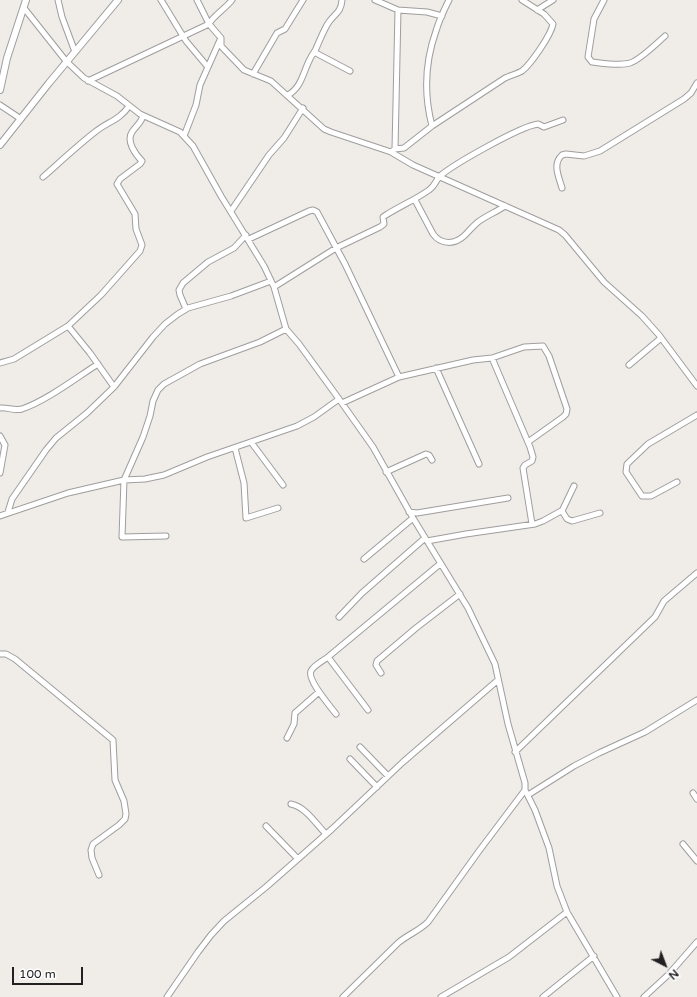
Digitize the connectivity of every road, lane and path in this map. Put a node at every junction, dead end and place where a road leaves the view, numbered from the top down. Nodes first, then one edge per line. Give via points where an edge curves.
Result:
1 (26, 0) edge
2 (58, 0) edge
3 (118, 0) edge
4 (161, 0) edge
5 (197, 0) edge
6 (232, 0) edge
7 (303, 0) edge
8 (342, 0) edge
9 (375, 0) edge
10 (449, 0) edge
11 (522, 0) edge
12 (553, 0) edge
13 (604, 0) edge
14 (24, 8) junction
15 (398, 10) junction
16 (537, 10) junction
17 (442, 16) junction
18 (209, 24) junction
19 (665, 36) dead end
20 (183, 37) junction
21 (221, 38) junction
22 (75, 52) junction
23 (314, 52) junction
24 (66, 62) junction
25 (207, 66) junction
26 (350, 71) dead end
27 (253, 74) junction
28 (88, 81) junction
29 (697, 83) edge
30 (0, 90) edge
31 (288, 95) junction
32 (0, 105) edge
33 (129, 106) junction
34 (303, 108) junction
35 (143, 116) junction
36 (21, 119) junction
37 (563, 120) dead end
38 (432, 126) junction
39 (184, 136) junction
40 (0, 145) edge
41 (393, 150) junction
42 (42, 177) dead end
43 (439, 177) junction
44 (562, 188) dead end
45 (415, 200) junction
46 (505, 206) junction
47 (230, 211) junction
48 (248, 237) junction
49 (336, 248) junction
50 (271, 281) junction
51 (274, 287) junction
52 (186, 309) junction
53 (68, 326) junction
54 (286, 329) junction
55 (661, 338) junction
56 (492, 358) junction
57 (0, 363) edge
58 (98, 364) junction
59 (629, 365) dead end
60 (436, 368) junction
61 (399, 377) junction
62 (697, 386) edge
63 (114, 387) junction
64 (341, 401) junction
65 (0, 408) edge
66 (697, 415) edge
67 (0, 436) edge
68 (251, 442) junction
69 (528, 442) junction
70 (235, 448) junction
71 (432, 460) dead end
72 (479, 464) dead end
73 (386, 472) junction
74 (0, 473) edge
75 (124, 480) junction
76 (678, 482) dead end
77 (283, 485) dead end
78 (574, 486) dead end
79 (508, 498) dead end
80 (278, 508) dead end
81 (562, 511) junction
82 (8, 512) junction
83 (409, 512) junction
84 (600, 513) dead end
85 (0, 516) edge
86 (413, 518) junction
87 (532, 524) junction
88 (166, 536) dead end
89 (426, 540) junction
90 (364, 559) dead end
91 (440, 564) junction
92 (697, 573) edge
93 (460, 594) junction
94 (339, 618) dead end
95 (0, 654) edge
96 (328, 657) junction
97 (381, 673) dead end
98 (498, 680) junction
99 (319, 692) junction
100 (697, 700) edge
101 (368, 710) dead end
102 (336, 714) dead end
103 (287, 738) dead end
104 (360, 747) dead end
105 (516, 752) junction
106 (350, 759) dead end
107 (388, 776) junction
108 (376, 787) junction
109 (526, 793) junction
110 (693, 793) dead end
111 (697, 799) edge
112 (291, 804) dead end
113 (266, 826) dead end
114 (326, 834) junction
115 (683, 844) dead end
116 (298, 859) junction
117 (697, 861) edge
118 (99, 875) dead end
119 (567, 912) junction
120 (697, 942) edge
121 (594, 956) junction
122 (167, 997) edge
123 (343, 997) edge
124 (440, 997) edge
125 (542, 997) edge
126 (617, 997) edge
127 (644, 997) edge

1 - 14 street
2 - 22 street
3 - 22 street
4 - 20 street
5 - 18 street
6 - 18 street via 223,11 210,20
7 - 27 street via 285,29 277,33
8 - 23 street via 341,9 327,25
9 - 15 street
10 - 17 street
11 - 16 street
12 - 16 street
13 - 19 street via 594,19 588,57 592,62 628,64
14 - 24 street
14 - 30 street via 7,58
15 - 17 street
15 - 41 street
16 - 38 street via 550,18 553,24 537,54 521,72 504,78
17 - 38 street via 435,32 428,72 426,94
18 - 20 street
18 - 21 street
20 - 25 street
20 - 28 street
21 - 25 street
21 - 27 street via 221,46 244,70
22 - 24 street
23 - 26 street
23 - 31 street via 295,91
24 - 28 street
24 - 36 street
25 - 39 street
27 - 31 street via 271,81
28 - 33 street via 117,96
29 - 44 street via 684,99 608,147 584,156 562,155 556,163
31 - 34 street
32 - 36 street
33 - 35 street
33 - 42 street via 119,118 94,132
34 - 41 street via 331,132
34 - 47 street
35 - 39 street via 169,126
35 - 53 street via 131,135 134,153 142,161 117,184 135,214 141,248 101,295
36 - 40 street
37 - 43 street via 544,127 538,124 501,140
38 - 41 street via 404,148
39 - 47 street via 193,146
41 - 43 street
43 - 45 street via 431,189
43 - 46 street
45 - 46 street via 433,234 444,242 461,238 478,222
45 - 49 street via 383,217 384,224 380,227
46 - 55 street via 565,235 604,282 642,316
47 - 48 street
48 - 49 street via 313,210 319,215
48 - 50 street
48 - 52 street via 208,262 183,283 179,290
49 - 51 street
49 - 61 street
50 - 51 street
50 - 52 street
51 - 54 street
52 - 63 street via 165,324
53 - 57 street via 14,360
53 - 58 street
54 - 64 street
54 - 75 street via 260,342 200,364 164,384 155,395 143,437
55 - 59 street
55 - 62 street
56 - 60 street
56 - 69 street
56 - 69 street via 538,345 543,346 549,356 567,411 563,417
58 - 63 street
58 - 65 street via 28,406 15,410
60 - 61 street
60 - 72 street
61 - 64 street
63 - 82 street via 88,413 56,438 30,471 12,499
64 - 68 street via 306,422
64 - 73 street via 373,447
66 - 76 street via 648,444 627,464 626,472 642,496 651,496
67 - 74 street via 5,445
68 - 70 street
68 - 77 street
69 - 87 street via 534,459 523,468
70 - 75 street via 154,478
70 - 80 street via 244,483 246,518
71 - 73 street via 430,455 426,454
73 - 83 street
75 - 82 street via 68,493
75 - 88 street via 122,537
78 - 81 street
79 - 83 street
81 - 84 street via 570,521
81 - 87 street
82 - 85 street
83 - 86 street
86 - 89 street
86 - 90 street
87 - 89 street
89 - 91 street
89 - 94 street via 362,593
91 - 93 street
91 - 96 street
92 - 105 street via 664,600 655,617
93 - 97 street via 377,661 376,665
93 - 98 street via 495,664
95 - 118 street via 15,659 113,740 115,780 124,801 126,814 119,825 93,844 92,858
96 - 99 street via 310,672
96 - 101 street
98 - 105 street
98 - 107 street
99 - 102 street
99 - 103 street via 295,713 294,724
100 - 109 street via 645,732 599,753
104 - 107 street
105 - 109 street
106 - 108 street
107 - 108 street
108 - 114 street
109 - 119 street via 535,810
109 - 123 street via 479,851 428,922 403,938
110 - 111 street
112 - 114 street via 300,807
113 - 116 street
114 - 116 street
115 - 117 street
116 - 122 street via 217,928 188,964
119 - 121 street
119 - 124 street via 509,957
120 - 127 street via 669,974
121 - 125 street
121 - 126 street

